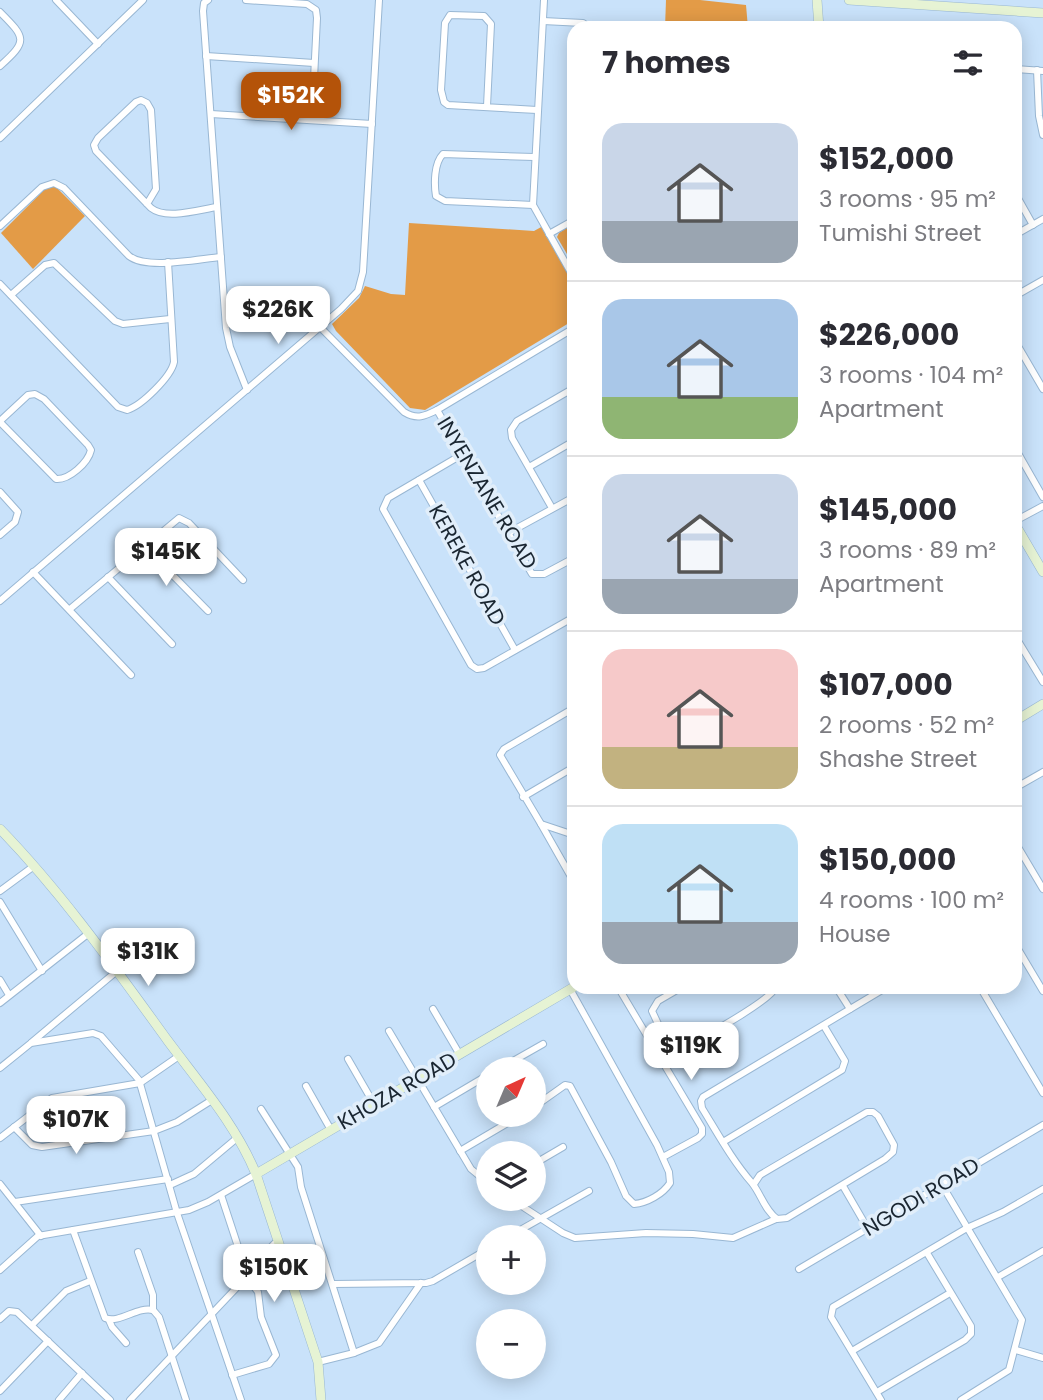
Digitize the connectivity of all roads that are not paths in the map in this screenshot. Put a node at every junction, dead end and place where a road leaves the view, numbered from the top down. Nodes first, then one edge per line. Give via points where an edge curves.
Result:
1 (56, 0) edge
2 (143, 0) edge
3 (246, 0) edge
4 (379, 0) edge
5 (544, 0) edge
6 (817, 0) edge
7 (849, 0) edge
8 (206, 2) edge
9 (0, 12) edge
10 (1043, 13) edge
11 (543, 21) junction
12 (818, 21) edge
13 (567, 22) edge
14 (98, 44) junction
15 (206, 56) junction
16 (314, 63) junction
17 (0, 66) edge
18 (1022, 70) edge
19 (1040, 71) edge
20 (487, 106) junction
21 (537, 110) junction
22 (211, 114) junction
23 (312, 120) junction
24 (372, 124) junction
25 (1043, 135) edge
26 (0, 138) edge
27 (534, 158) junction
28 (147, 204) junction
29 (533, 205) junction
30 (1022, 206) edge
31 (217, 207) junction
32 (1043, 219) edge
33 (567, 224) edge
34 (1032, 225) junction
35 (0, 226) edge
36 (1022, 231) edge
37 (549, 234) junction
38 (221, 257) junction
39 (168, 262) junction
40 (567, 266) edge
41 (1043, 280) edge
42 (0, 284) edge
43 (1022, 292) edge
44 (12, 295) junction
45 (170, 319) junction
46 (320, 327) junction
47 (567, 332) edge
48 (1022, 353) edge
49 (1043, 389) edge
50 (247, 390) junction
51 (567, 392) edge
52 (437, 410) junction
53 (0, 422) edge
54 (567, 444) edge
55 (463, 454) junction
56 (1022, 460) edge
57 (529, 467) junction
58 (419, 480) junction
59 (0, 492) edge
60 (1043, 497) edge
61 (567, 500) edge
62 (1043, 506) edge
63 (552, 508) junction
64 (1022, 519) edge
65 (508, 533) junction
66 (0, 535) edge
67 (1022, 535) edge
68 (144, 546) junction
69 (567, 562) edge
70 (33, 572) junction
71 (1043, 572) edge
72 (108, 577) junction
73 (243, 580) dead end
74 (0, 601) edge
75 (69, 609) junction
76 (208, 611) dead end
77 (567, 621) edge
78 (172, 644) dead end
79 (1022, 649) edge
80 (515, 650) junction
81 (131, 675) dead end
82 (1043, 682) edge
83 (1043, 705) edge
84 (567, 712) edge
85 (1022, 717) edge
86 (567, 771) edge
87 (1040, 774) edge
88 (1022, 784) edge
89 (1043, 785) edge
90 (523, 797) junction
91 (541, 824) junction
92 (0, 829) edge
93 (567, 833) edge
94 (1022, 854) edge
95 (34, 866) junction
96 (567, 870) edge
97 (1043, 889) edge
98 (0, 891) edge
99 (0, 902) edge
100 (89, 933) junction
101 (1022, 956) edge
102 (42, 971) junction
103 (117, 971) junction
104 (0, 980) edge
105 (567, 991) edge
106 (1043, 992) edge
107 (575, 994) edge
108 (622, 994) edge
109 (671, 994) edge
110 (771, 994) edge
111 (840, 994) edge
112 (875, 994) edge
113 (984, 994) edge
114 (9, 995) junction
115 (0, 1003) edge
116 (433, 1009) dead end
117 (849, 1009) junction
118 (824, 1026) junction
119 (389, 1031) dead end
120 (31, 1043) junction
121 (543, 1044) dead end
122 (460, 1055) junction
123 (180, 1056) junction
124 (520, 1057) edge
125 (348, 1059) dead end
126 (0, 1068) edge
127 (418, 1079) junction
128 (476, 1082) edge
129 (140, 1083) junction
130 (306, 1086) dead end
131 (1043, 1093) edge
132 (546, 1098) edge
133 (212, 1100) junction
134 (374, 1104) junction
135 (434, 1107) junction
136 (261, 1109) dead end
137 (1043, 1125) edge
138 (14, 1126) junction
139 (501, 1127) edge
140 (331, 1130) junction
141 (155, 1131) junction
142 (0, 1138) edge
143 (237, 1138) junction
144 (723, 1142) junction
145 (563, 1147) dead end
146 (460, 1151) junction
147 (289, 1155) junction
148 (546, 1157) edge
149 (663, 1157) junction
150 (256, 1174) junction
151 (476, 1174) edge
152 (169, 1182) junction
153 (0, 1184) edge
154 (754, 1184) junction
155 (843, 1185) junction
156 (942, 1185) junction
157 (1043, 1189) edge
158 (589, 1191) dead end
159 (220, 1195) junction
160 (15, 1202) junction
161 (529, 1211) edge
162 (177, 1213) junction
163 (540, 1218) junction
164 (776, 1219) junction
165 (528, 1225) edge
166 (967, 1228) junction
167 (868, 1229) junction
168 (74, 1230) junction
169 (41, 1236) junction
170 (274, 1244) dead end
171 (1043, 1251) edge
172 (138, 1252) dead end
173 (927, 1253) junction
174 (476, 1256) edge
175 (2, 1265) edge
176 (799, 1269) dead end
177 (248, 1275) junction
178 (998, 1277) junction
179 (90, 1281) junction
180 (421, 1283) junction
181 (333, 1284) junction
182 (950, 1293) junction
183 (153, 1310) junction
184 (212, 1315) junction
185 (0, 1319) edge
186 (109, 1320) junction
187 (32, 1325) junction
188 (48, 1341) junction
189 (126, 1343) dead end
190 (1016, 1350) junction
191 (852, 1351) junction
192 (355, 1353) junction
193 (173, 1355) junction
194 (1043, 1358) edge
195 (318, 1362) junction
196 (82, 1373) junction
197 (232, 1375) junction
198 (0, 1391) edge
199 (877, 1392) junction
200 (133, 1399) edge
201 (59, 1400) edge
202 (110, 1400) edge
203 (186, 1400) edge
204 (241, 1400) edge
205 (321, 1400) edge
206 (881, 1400) edge
207 (961, 1400) edge

1 - 14 street
2 - 14 street
3 - 16 street via 314,7
4 - 24 street
5 - 11 street
6 - 12 street
7 - 10 street
8 - 15 street
9 - 17 street via 22,40
11 - 13 street
11 - 21 street
14 - 26 street
15 - 16 street
15 - 22 street
16 - 23 street
18 - 19 street
19 - 25 street
20 - 20 street via 448,105 442,100 445,23 450,15 484,16 491,24
20 - 21 street
21 - 27 street
22 - 23 street
22 - 31 street
23 - 24 street
24 - 46 street via 362,279 354,297
27 - 29 street
27 - 29 street via 443,154 437,163 435,190 436,196 447,201
28 - 28 street via 94,148 101,134 141,100 151,110 155,179 154,194
28 - 31 street via 161,213
29 - 37 street
30 - 34 street
31 - 38 street
32 - 34 street
33 - 37 street
34 - 36 street
35 - 39 street via 42,187 54,183 134,260
37 - 40 street
38 - 39 street
38 - 50 street via 227,335
39 - 45 street
41 - 43 street
42 - 44 street
44 - 45 street via 54,262 115,321
44 - 45 street via 123,410 135,407 172,372
46 - 50 street
46 - 52 street via 404,412 421,417
47 - 52 street
48 - 49 street
50 - 70 street
51 - 57 street via 513,425 512,438
52 - 55 street, INYENZANE ROAD
53 - 53 street via 60,480 86,460 91,450 35,394
54 - 57 street
55 - 58 street
55 - 65 street, INYENZANE ROAD
56 - 60 street
57 - 63 street
58 - 80 street, KEREKE ROAD
58 - 80 street via 388,498 384,514 471,665 480,670
59 - 66 street via 18,512 15,522
61 - 63 street
62 - 64 street
63 - 65 street
65 - 69 street, INYENZANE ROAD via 536,575
67 - 71 street
68 - 72 street
68 - 73 street via 179,518
68 - 76 street
70 - 74 street
70 - 75 street
72 - 75 street
72 - 78 street
75 - 81 street
77 - 80 street
79 - 82 street
83 - 85 street
84 - 90 street via 504,749 500,757
86 - 90 street
87 - 88 street
87 - 89 street
90 - 91 street
91 - 93 street
91 - 96 street
92 - 95 street
94 - 97 street
95 - 98 street
95 - 100 street
99 - 102 street
100 - 102 street
100 - 103 street
101 - 106 street
102 - 114 street
103 - 120 street
103 - 123 street
104 - 114 street
105 - 122 street, KHOZA ROAD
107 - 149 street
108 - 149 street via 702,1128 698,1138
109 - 110 street via 656,1003 653,1014 672,1047 681,1048
111 - 117 street
112 - 117 street
113 - 131 street
114 - 115 street
116 - 122 street
117 - 118 street
118 - 144 street via 845,1061 842,1070
118 - 144 street via 703,1097 702,1108
119 - 127 street
120 - 126 street
120 - 129 street via 97,1034
121 - 124 street
122 - 127 street, KHOZA ROAD
123 - 129 street
123 - 133 street
125 - 134 street
127 - 134 street, KHOZA ROAD
127 - 135 street
128 - 135 street
129 - 138 street via 57,1096
129 - 141 street
130 - 140 street
132 - 149 street via 565,1085 570,1087 634,1204 670,1183
133 - 141 street
133 - 143 street
134 - 140 street, KHOZA ROAD
135 - 146 street
136 - 147 street
137 - 156 street, NGODI ROAD
138 - 141 street via 39,1147
138 - 142 street
139 - 146 street
140 - 147 street, KHOZA ROAD
141 - 152 street
143 - 150 street
143 - 152 street via 194,1174
144 - 154 street
145 - 148 street
146 - 151 street
147 - 150 street, KHOZA ROAD
147 - 181 street via 299,1170
150 - 159 street
150 - 195 street
152 - 160 street
152 - 162 street
153 - 160 street
154 - 155 street via 760,1174 865,1113 876,1114 894,1151
154 - 164 street
155 - 164 street via 787,1218
155 - 167 street
156 - 166 street
156 - 167 street, NGODI ROAD
157 - 166 street
158 - 163 street
159 - 162 street
159 - 177 street
160 - 169 street
161 - 163 street
162 - 168 street
162 - 184 street
163 - 164 street via 575,1238 658,1233 733,1238
163 - 165 street
166 - 173 street
166 - 178 street
167 - 176 street, NGODI ROAD
168 - 169 street
168 - 179 street
169 - 175 street
170 - 177 street
171 - 178 street
172 - 183 street via 153,1295
173 - 182 street
173 - 191 street via 833,1307 831,1317
174 - 180 street
177 - 184 street
177 - 197 street via 258,1292 261,1317 276,1355 269,1364
178 - 190 street via 1022,1320
179 - 186 street via 103,1316
179 - 187 street via 62,1293
180 - 181 street
180 - 192 street via 386,1337
181 - 192 street
182 - 191 street
182 - 199 street via 971,1326 969,1336
183 - 186 street
183 - 193 street
184 - 193 street
184 - 197 street
185 - 187 street via 11,1310
186 - 189 street
187 - 188 street
188 - 196 street
188 - 198 street
190 - 194 street
190 - 207 street via 1006,1373
191 - 199 street
192 - 195 street
193 - 200 street
193 - 203 street
195 - 205 street
196 - 201 street
196 - 202 street
197 - 204 street
199 - 206 street

